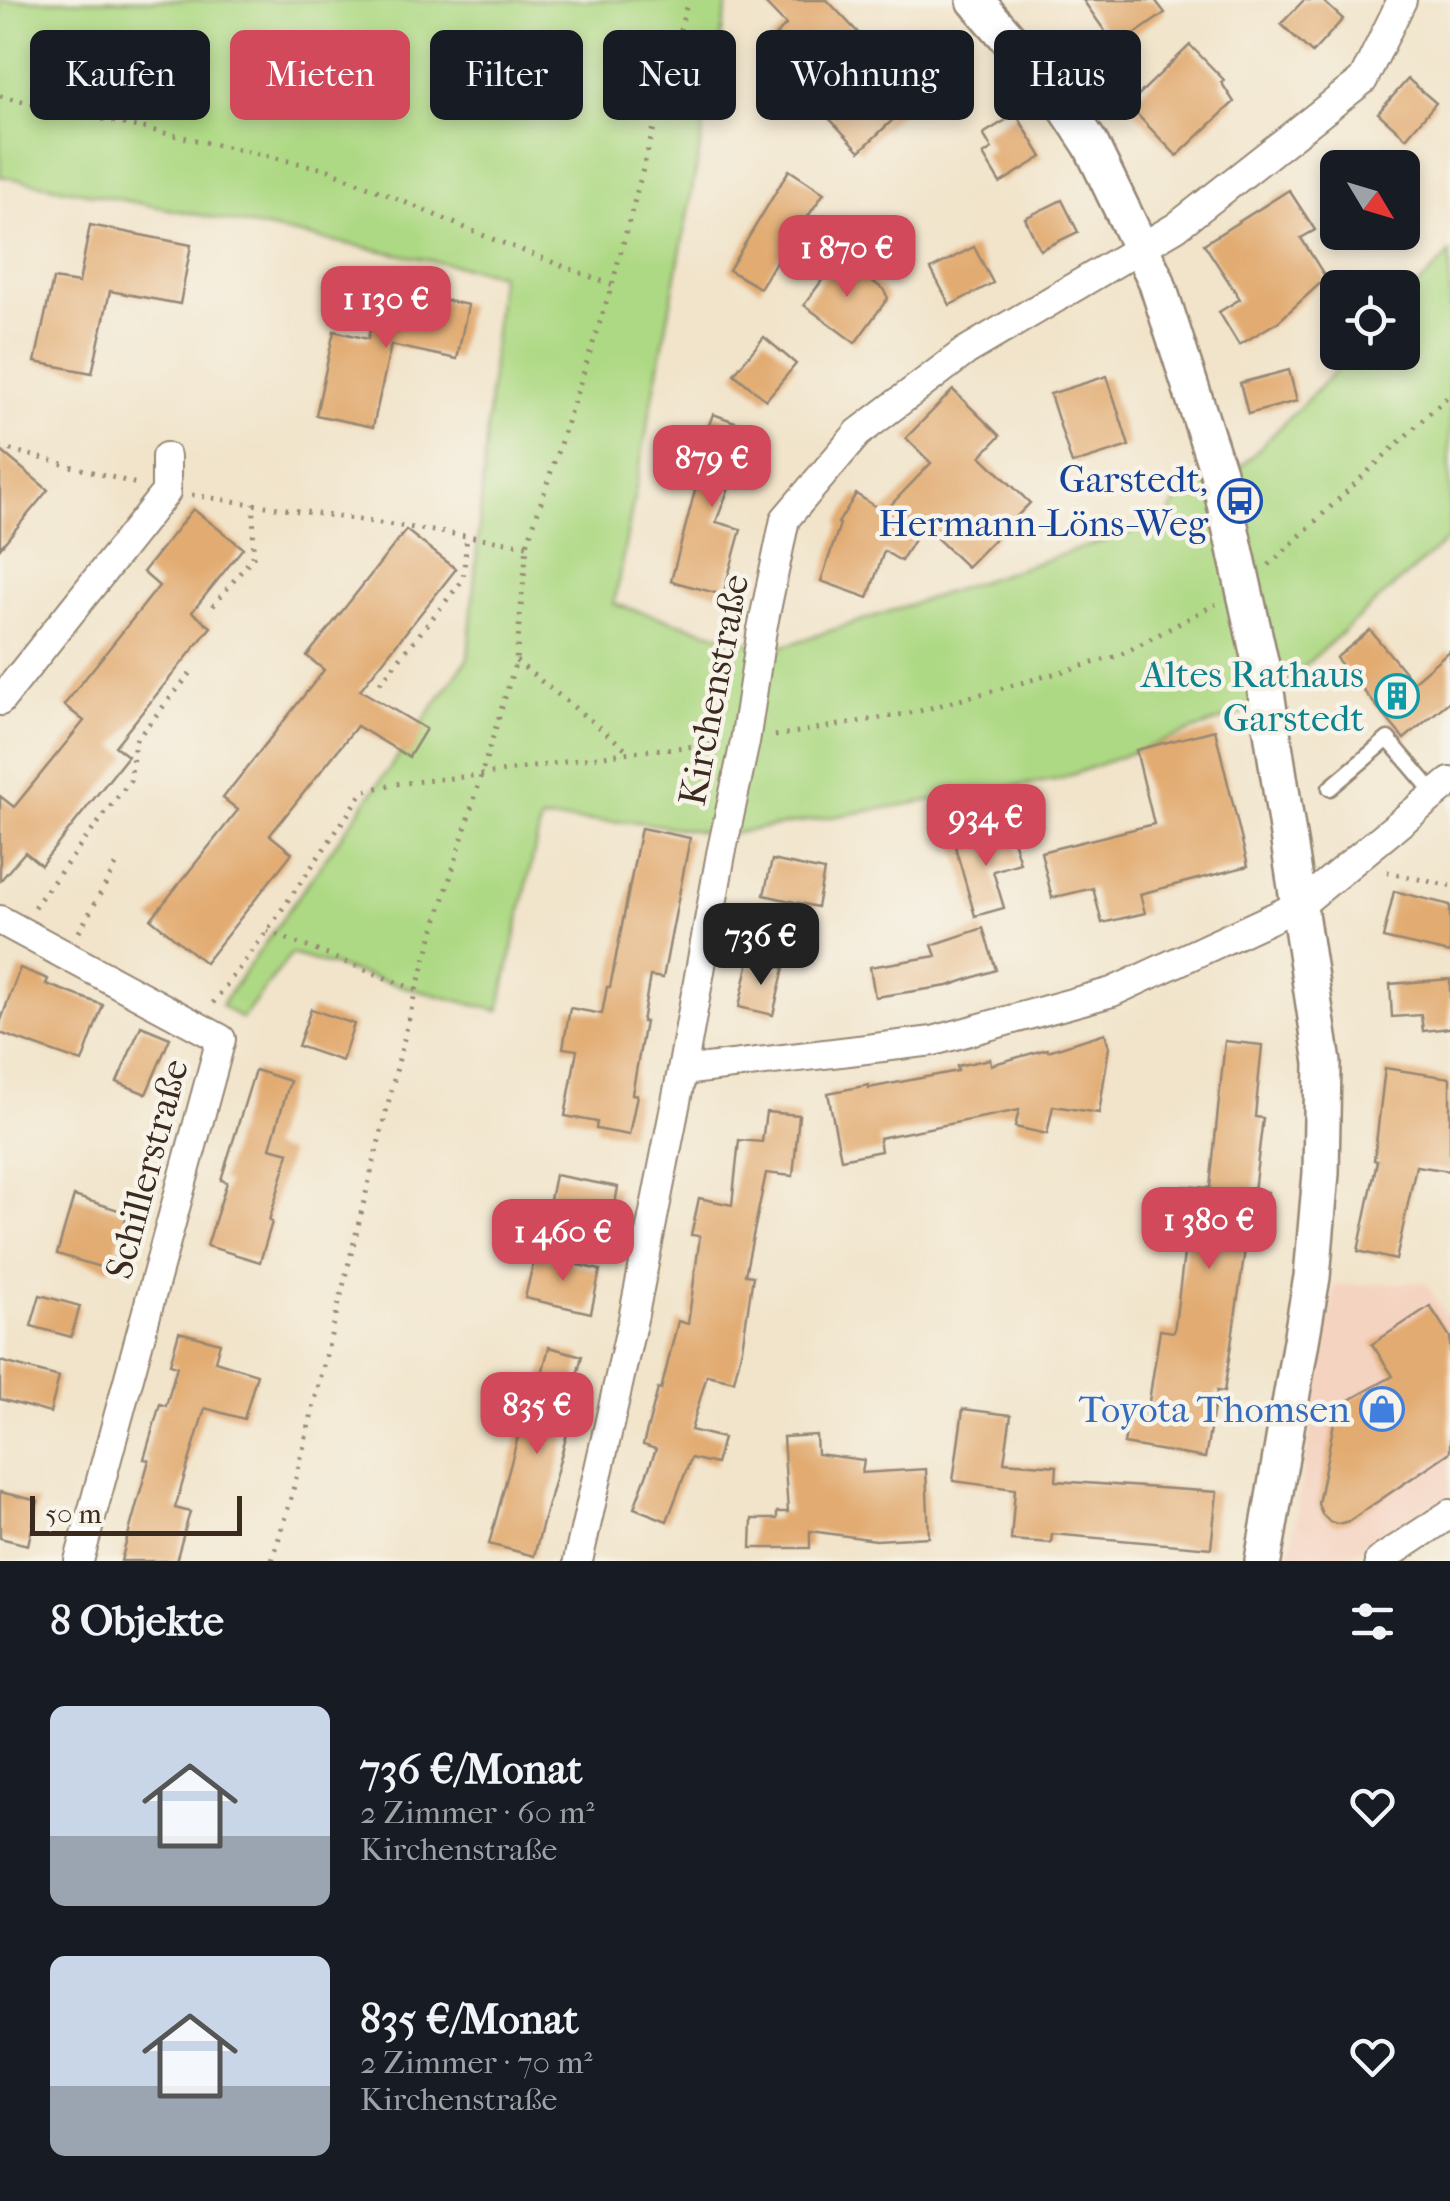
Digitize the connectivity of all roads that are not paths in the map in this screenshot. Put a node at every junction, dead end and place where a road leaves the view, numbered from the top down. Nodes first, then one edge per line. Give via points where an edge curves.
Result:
1 (975, 0) edge
2 (1402, 0) edge
3 (1142, 250) junction
4 (166, 457) dead end
5 (0, 702) edge
6 (1330, 788) dead end
7 (1442, 788) edge
8 (1300, 905) junction
9 (9, 925) edge
10 (682, 1072) junction
11 (1450, 1514) edge
12 (79, 1561) edge
13 (578, 1561) edge
14 (1263, 1561) edge
15 (1378, 1561) edge

1 - 3 street via 1058,95 1091,145
2 - 3 street, Kirchenstraße via 1363,80
3 - 8 street via 1218,472 1264,680
3 - 10 street, Kirchenstraße via 966,351 895,404 858,432 785,519
4 - 5 street via 166,492
6 - 7 lane via 1388,739
7 - 8 street
8 - 10 street via 1112,992 933,1041
8 - 14 street via 1322,1063 1321,1173 1312,1278
9 - 12 street, Schillerstraße via 221,1039
10 - 13 street, Kirchenstraße
11 - 15 street

